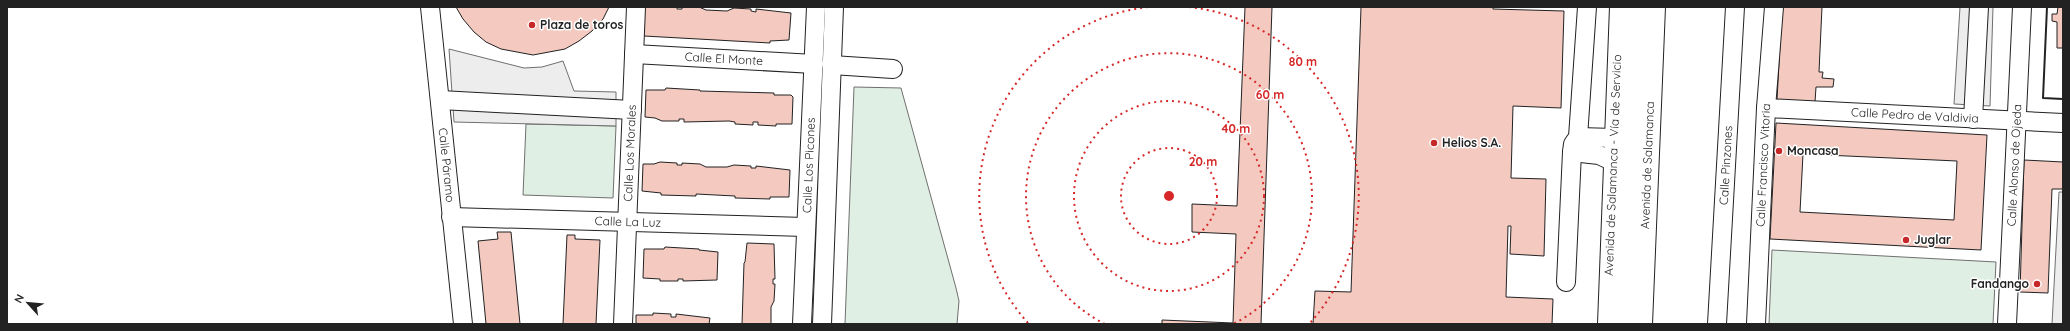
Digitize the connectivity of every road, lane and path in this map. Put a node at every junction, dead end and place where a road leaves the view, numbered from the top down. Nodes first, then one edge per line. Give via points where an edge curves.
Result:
1 (430, 7) edge
2 (636, 7) edge
3 (816, 7) edge
4 (834, 7) edge
5 (1587, 7) edge
6 (1619, 7) edge
7 (1634, 7) edge
8 (1654, 7) edge
9 (1735, 7) edge
10 (1774, 7) edge
11 (1979, 7) edge
12 (2022, 7) edge
13 (634, 54) junction
14 (814, 64) junction
15 (832, 65) junction
16 (893, 69) dead end
17 (440, 100) junction
18 (1766, 108) junction
19 (632, 110) junction
20 (1973, 119) junction
21 (2017, 120) junction
22 (2063, 123) edge
23 (1614, 138) junction
24 (1575, 145) junction
25 (1614, 162) junction
26 (451, 216) junction
27 (628, 222) junction
28 (805, 227) junction
29 (1566, 282) dead end
30 (463, 324) edge
31 (623, 324) edge
32 (802, 324) edge
33 (822, 324) edge
34 (1607, 324) edge
35 (1624, 324) edge
36 (1641, 324) edge
37 (1717, 324) edge
38 (1756, 324) edge
39 (2007, 324) edge

1 - 17 street, Calle Páramo
2 - 13 street, Calle Los Morales
3 - 14 street, Calle Los Picones
4 - 15 street, Calle Los Picones
5 - 24 street
6 - 23 street, Avenida de Salamanca - Vía de Servicio
7 - 35 highway, Avenida de Salamanca
8 - 36 highway, Avenida de Salamanca
9 - 37 street, Calle Pinzones
10 - 18 street, Calle Francisco Vitoria
11 - 20 street
12 - 21 street, Calle Alonso de Ojeda
13 - 14 street, Calle El Monte
13 - 19 street, Calle Los Morales
14 - 28 street, Calle Los Picones
15 - 16 street
15 - 33 street, Calle Los Picones
17 - 19 street
17 - 26 street, Calle Páramo
18 - 20 street, Calle Pedro de Valdivia
18 - 38 street, Calle Francisco Vitoria
19 - 27 street, Calle Los Morales
20 - 21 street, Calle Pedro de Valdivia
21 - 22 street, Calle Pedro de Valdivia
21 - 39 street, Calle Alonso de Ojeda
23 - 24 street
23 - 25 street, Avenida de Salamanca - Vía de Servicio
24 - 25 street
24 - 29 street
25 - 34 street, Avenida de Salamanca - Vía de Servicio
26 - 27 street, Calle La Luz
26 - 30 street, Calle Páramo
27 - 28 street, Calle La Luz
27 - 31 street, Calle Los Morales
28 - 32 street, Calle Los Picones

